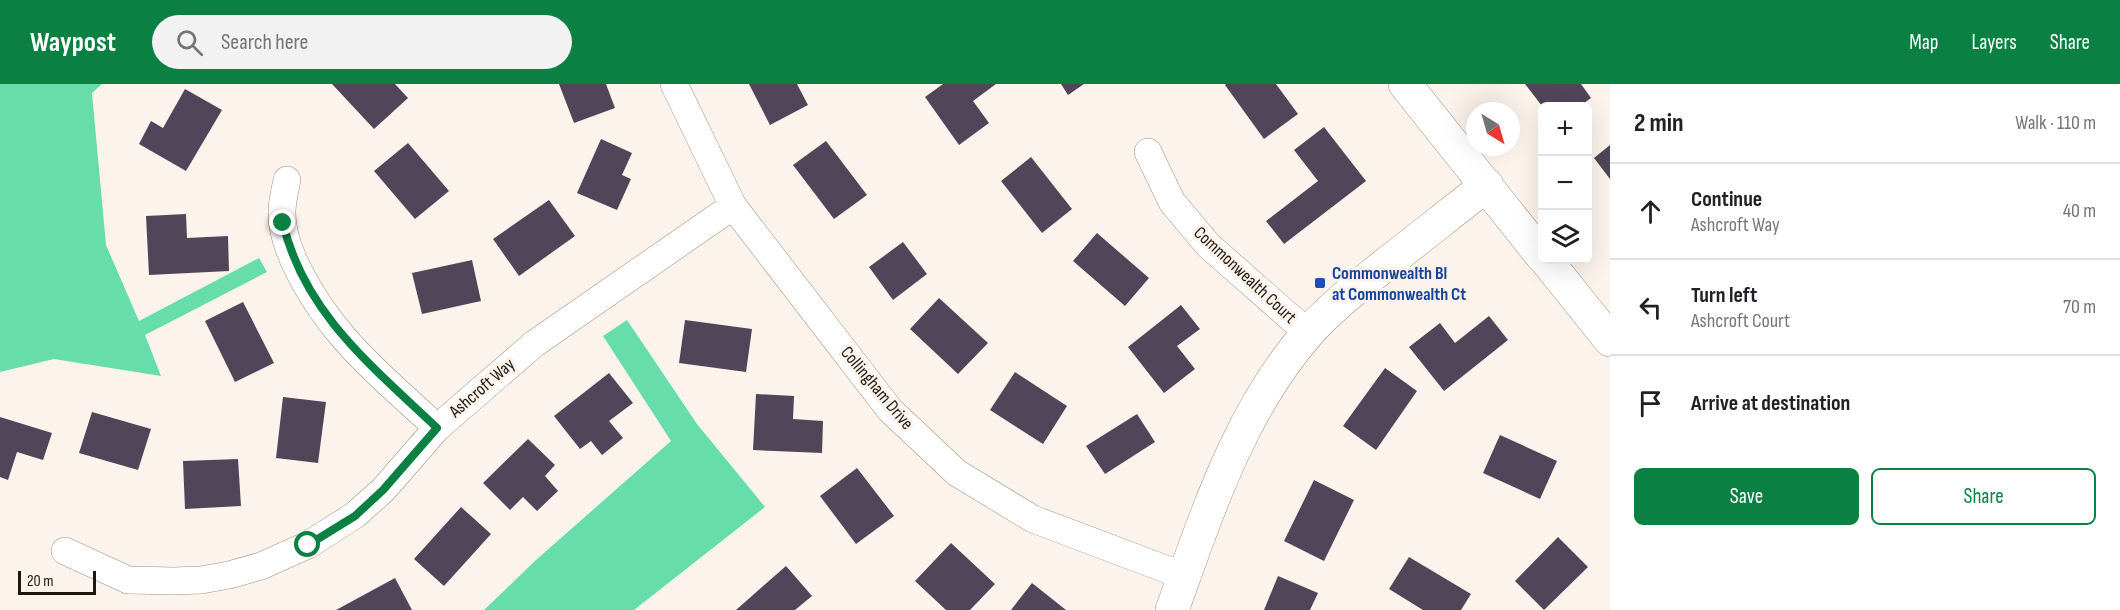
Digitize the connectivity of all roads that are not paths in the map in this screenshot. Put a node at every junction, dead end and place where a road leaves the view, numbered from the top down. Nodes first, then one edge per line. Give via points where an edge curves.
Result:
1 (674, 84) edge
2 (1405, 84) edge
3 (1148, 153) dead end
4 (286, 180) dead end
5 (1486, 185) junction
6 (733, 206) junction
7 (1538, 250) edge
8 (1549, 264) edge
9 (1308, 333) junction
10 (1610, 340) edge
11 (437, 428) junction
12 (65, 551) dead end
13 (1184, 576) junction
14 (1172, 610) edge

1 - 6 street, Collingham Drive
2 - 5 street
3 - 9 street, Commonwealth Court via 1172,202 1208,245
4 - 11 street via 283,223 293,258 312,293 344,338
5 - 7 street
5 - 9 street via 1345,297
6 - 11 street, Ashcroft Way via 534,344
6 - 13 street, Collingham Drive via 890,410 957,473 1033,519
8 - 10 street
9 - 13 street via 1280,371 1225,468
11 - 12 street, Ashcroft Way via 355,516 308,545 261,566 201,580 143,582 128,580
13 - 14 street

